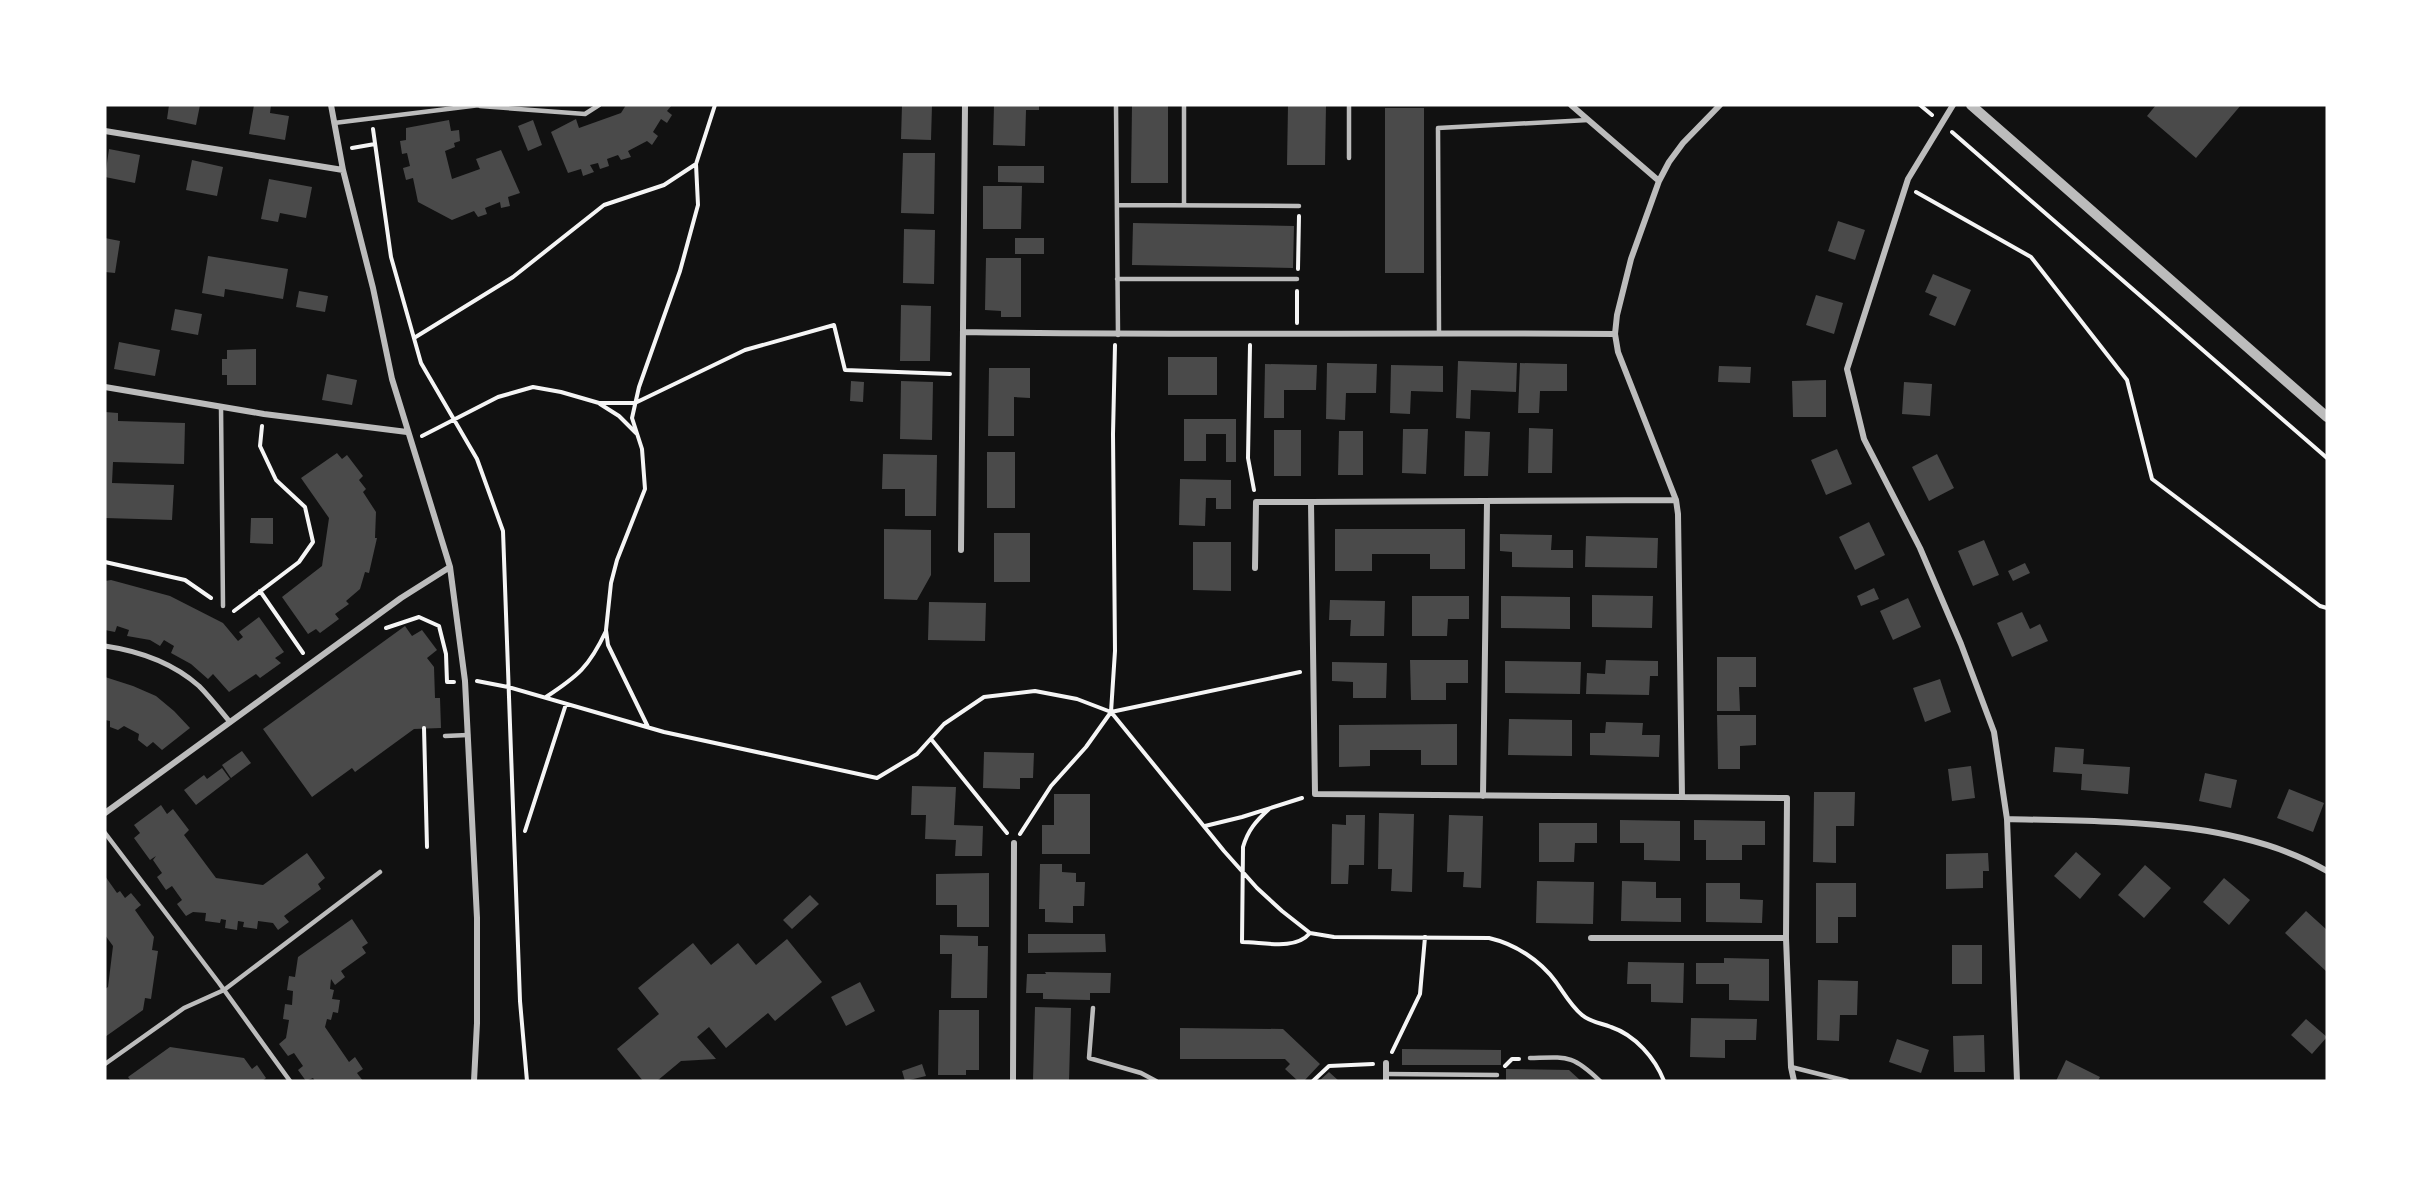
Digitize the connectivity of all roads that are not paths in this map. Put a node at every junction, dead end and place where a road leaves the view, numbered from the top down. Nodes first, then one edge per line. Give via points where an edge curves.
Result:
1 (331, 105) edge
2 (480, 105) edge
3 (599, 105) edge
4 (966, 105) edge
5 (1116, 105) edge
6 (1184, 105) edge
7 (1349, 105) edge
8 (1570, 105) edge
9 (1720, 105) edge
10 (1953, 105) edge
11 (1971, 105) edge
12 (1588, 120) junction
13 (334, 123) junction
14 (105, 131) edge
15 (1348, 158) dead end
16 (343, 170) junction
17 (1659, 182) junction
18 (1117, 205) junction
19 (1184, 205) junction
20 (1299, 206) dead end
21 (1117, 279) junction
22 (1297, 279) dead end
23 (1439, 332) junction
24 (964, 333) junction
25 (1615, 334) junction
26 (1117, 335) junction
27 (105, 387) edge
28 (221, 407) junction
29 (2327, 417) edge
30 (407, 432) junction
31 (1676, 500) junction
32 (1311, 502) junction
33 (1486, 502) junction
34 (961, 550) dead end
35 (450, 567) junction
36 (1256, 568) dead end
37 (224, 606) road end
38 (105, 646) edge
39 (230, 722) junction
40 (468, 735) junction
41 (445, 736) dead end
42 (1483, 796) junction
43 (1683, 796) junction
44 (105, 813) edge
45 (2007, 819) junction
46 (105, 833) edge
47 (1014, 843) road end
48 (2327, 871) edge
49 (380, 872) dead end
50 (1591, 938) dead end
51 (1786, 938) junction
52 (224, 990) junction
53 (1093, 1008) dead end
54 (1530, 1058) road end
55 (1386, 1063) road end
56 (105, 1064) edge
57 (1791, 1067) junction
58 (1497, 1075) road end
59 (1386, 1078) edge
60 (290, 1081) edge
61 (474, 1081) edge
62 (1013, 1081) edge
63 (1156, 1081) edge
64 (1600, 1081) edge
65 (1794, 1081) edge
66 (1847, 1081) edge
67 (2017, 1081) edge

1 - 13 street
2 - 3 lane via 585,114
2 - 13 lane
4 - 24 street
5 - 18 lane
6 - 19 lane
7 - 15 lane
8 - 12 street
9 - 17 street via 1683,143
10 - 45 street via 1906,187 1847,369 1864,439 1920,548 1994,732
11 - 29 street
12 - 17 street
12 - 23 lane via 1438,128
13 - 16 street
14 - 16 street
16 - 30 street
17 - 25 street via 1622,293
18 - 19 lane
18 - 21 lane
19 - 20 lane
21 - 22 lane
21 - 26 lane
23 - 25 street
23 - 26 street
24 - 26 street
24 - 34 street
25 - 31 street via 1625,373
27 - 28 street
28 - 30 street
28 - 37 lane
30 - 35 street
31 - 33 street
31 - 43 street
32 - 33 street
32 - 36 street via 1256,502
32 - 42 street via 1315,794
33 - 42 street
35 - 39 street
35 - 40 street
38 - 39 street via 153,658 177,671 199,686
39 - 44 street
40 - 41 lane
40 - 61 street via 477,918
42 - 43 street
43 - 51 street via 1786,798
45 - 48 street via 2164,826 2219,833 2264,842
45 - 67 street
46 - 52 lane
47 - 62 street
49 - 52 lane
50 - 51 street
51 - 57 street
52 - 56 lane via 184,1008
52 - 60 lane
53 - 63 lane via 1089,1058
54 - 64 lane via 1570,1058
55 - 59 street
57 - 65 street
57 - 66 lane
58 - 59 lane

